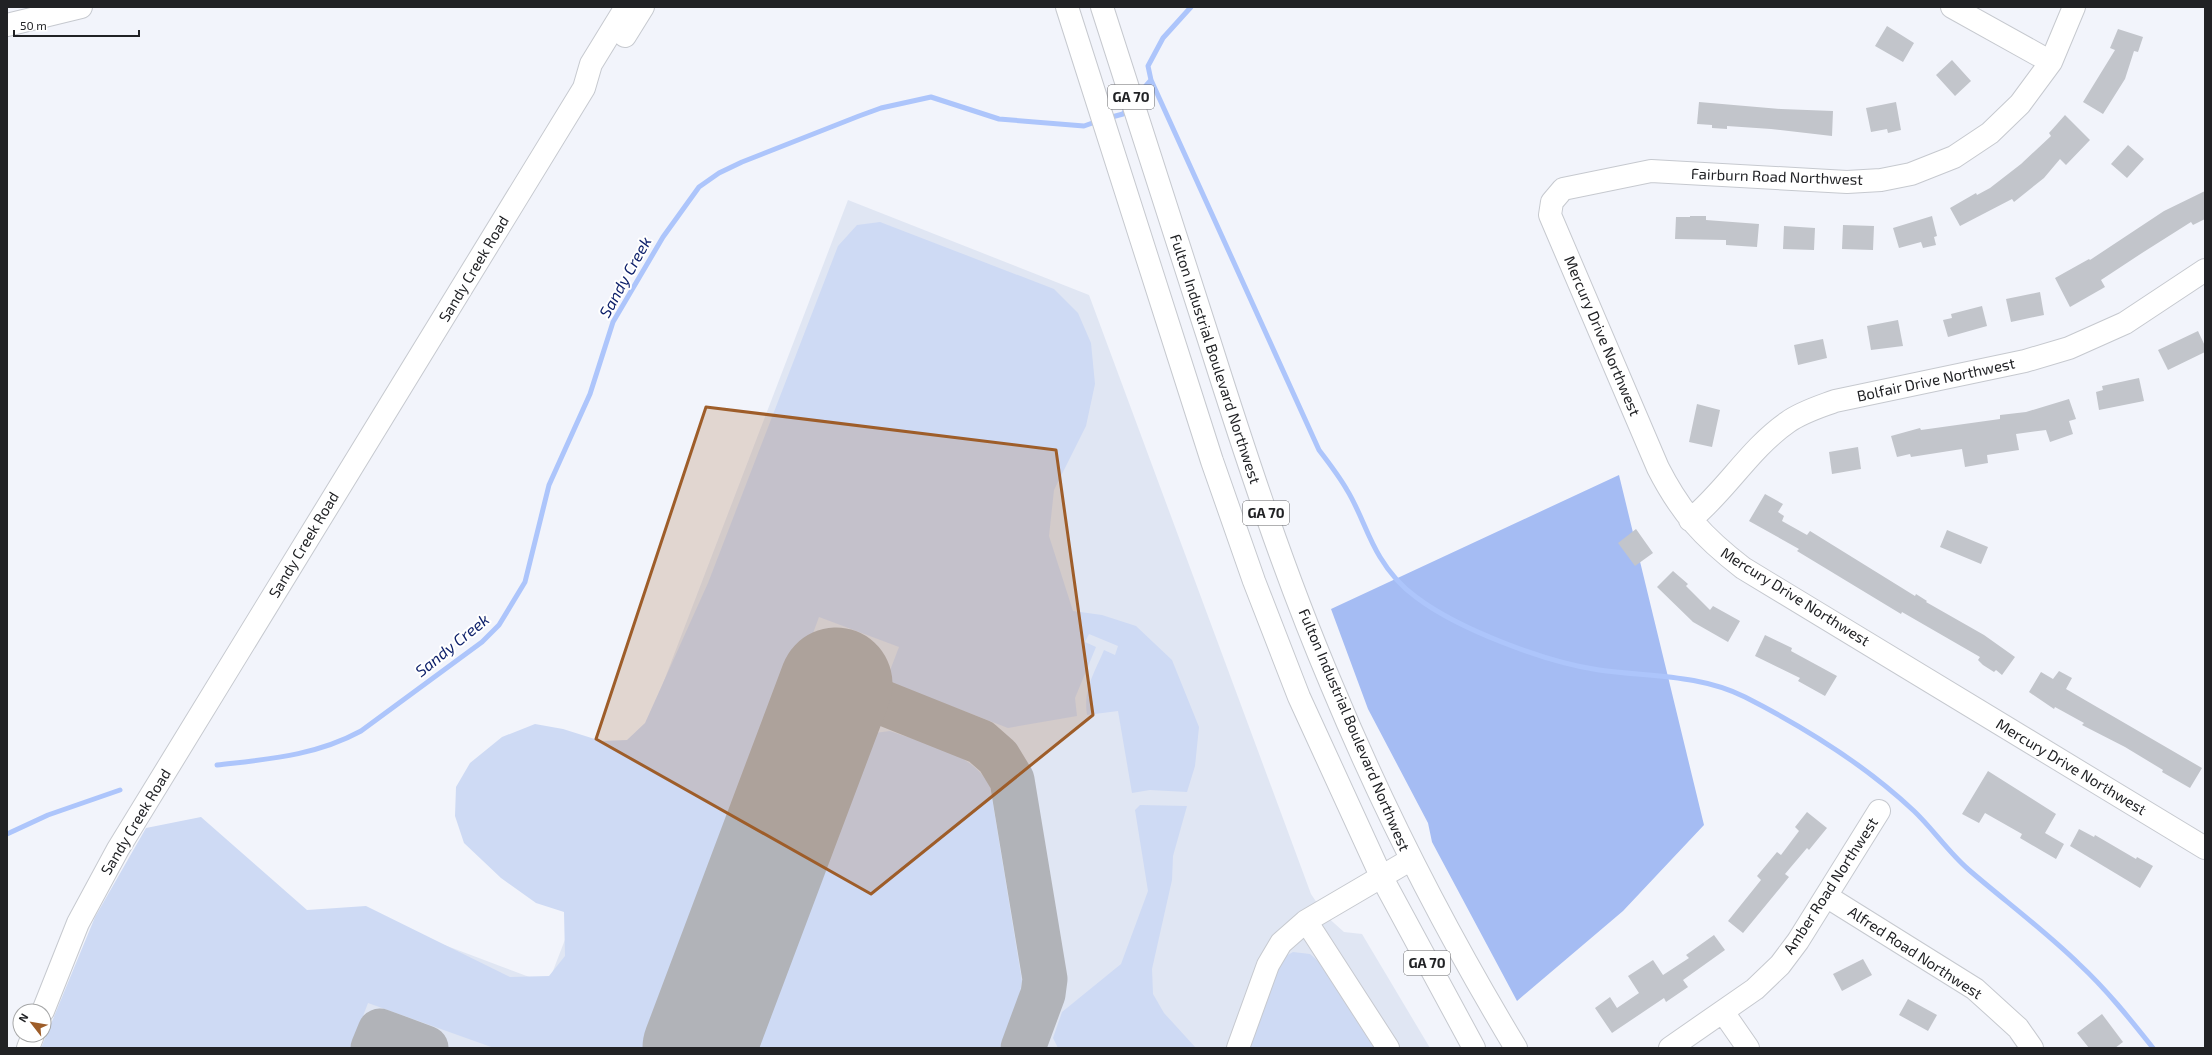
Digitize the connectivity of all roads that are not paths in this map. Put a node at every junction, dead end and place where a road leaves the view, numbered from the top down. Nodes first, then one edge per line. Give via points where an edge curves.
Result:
1 (81, 7) edge
2 (626, 7) edge
3 (643, 7) edge
4 (1067, 7) edge
5 (1102, 7) edge
6 (1952, 7) edge
7 (2074, 7) edge
8 (7, 25) edge
9 (2051, 62) junction
10 (584, 88) junction
11 (1552, 202) joint
12 (2205, 270) edge
13 (1690, 520) junction
14 (1879, 811) dead end
15 (2205, 848) edge
16 (1410, 860) junction
17 (1381, 876) junction
18 (1826, 896) junction
19 (1306, 922) junction
20 (46, 1003) edge
21 (1723, 1012) junction
22 (1238, 1048) edge
23 (1388, 1048) edge
24 (1474, 1048) edge
25 (1516, 1048) edge
26 (1670, 1048) edge
27 (1748, 1048) edge
28 (2032, 1048) edge

1 - 8 street
2 - 10 street, Sandy Creek Road via 591,64
3 - 10 street, Sandy Creek Road via 604,71
4 - 17 street, GA 70 via 1212,462 1254,581 1300,696
5 - 16 street, Fulton Industrial Boulevard Northwest / GA 70 via 1244,452 1332,687
6 - 9 street
7 - 9 street, Fairburn Road Northwest
9 - 11 street, Fairburn Road Northwest via 2020,104 1990,134 1954,157 1911,174 1881,180 1847,182 1651,171 1562,189
10 - 20 street, Sandy Creek Road via 118,849 78,923
11 - 13 street, Mercury Drive Northwest via 1550,215 1658,468 1671,493
12 - 13 street, Bolfair Drive Northwest via 2125,322 2069,348 2024,361 1835,401 1810,410 1767,438 1704,509
13 - 15 street, Mercury Drive Northwest via 1714,546 1743,568
14 - 18 street, Amber Road Northwest
16 - 17 street
16 - 25 street, Fulton Industrial Boulevard Northwest / GA 70
17 - 19 street
17 - 24 street, GA 70
18 - 21 street, Amber Road Northwest via 1780,965 1755,989
18 - 28 street, Alfred Road Northwest via 1976,990 2018,1028
19 - 22 street via 1281,943 1268,965
19 - 23 street
21 - 26 street, Amber Road Northwest
21 - 27 street

